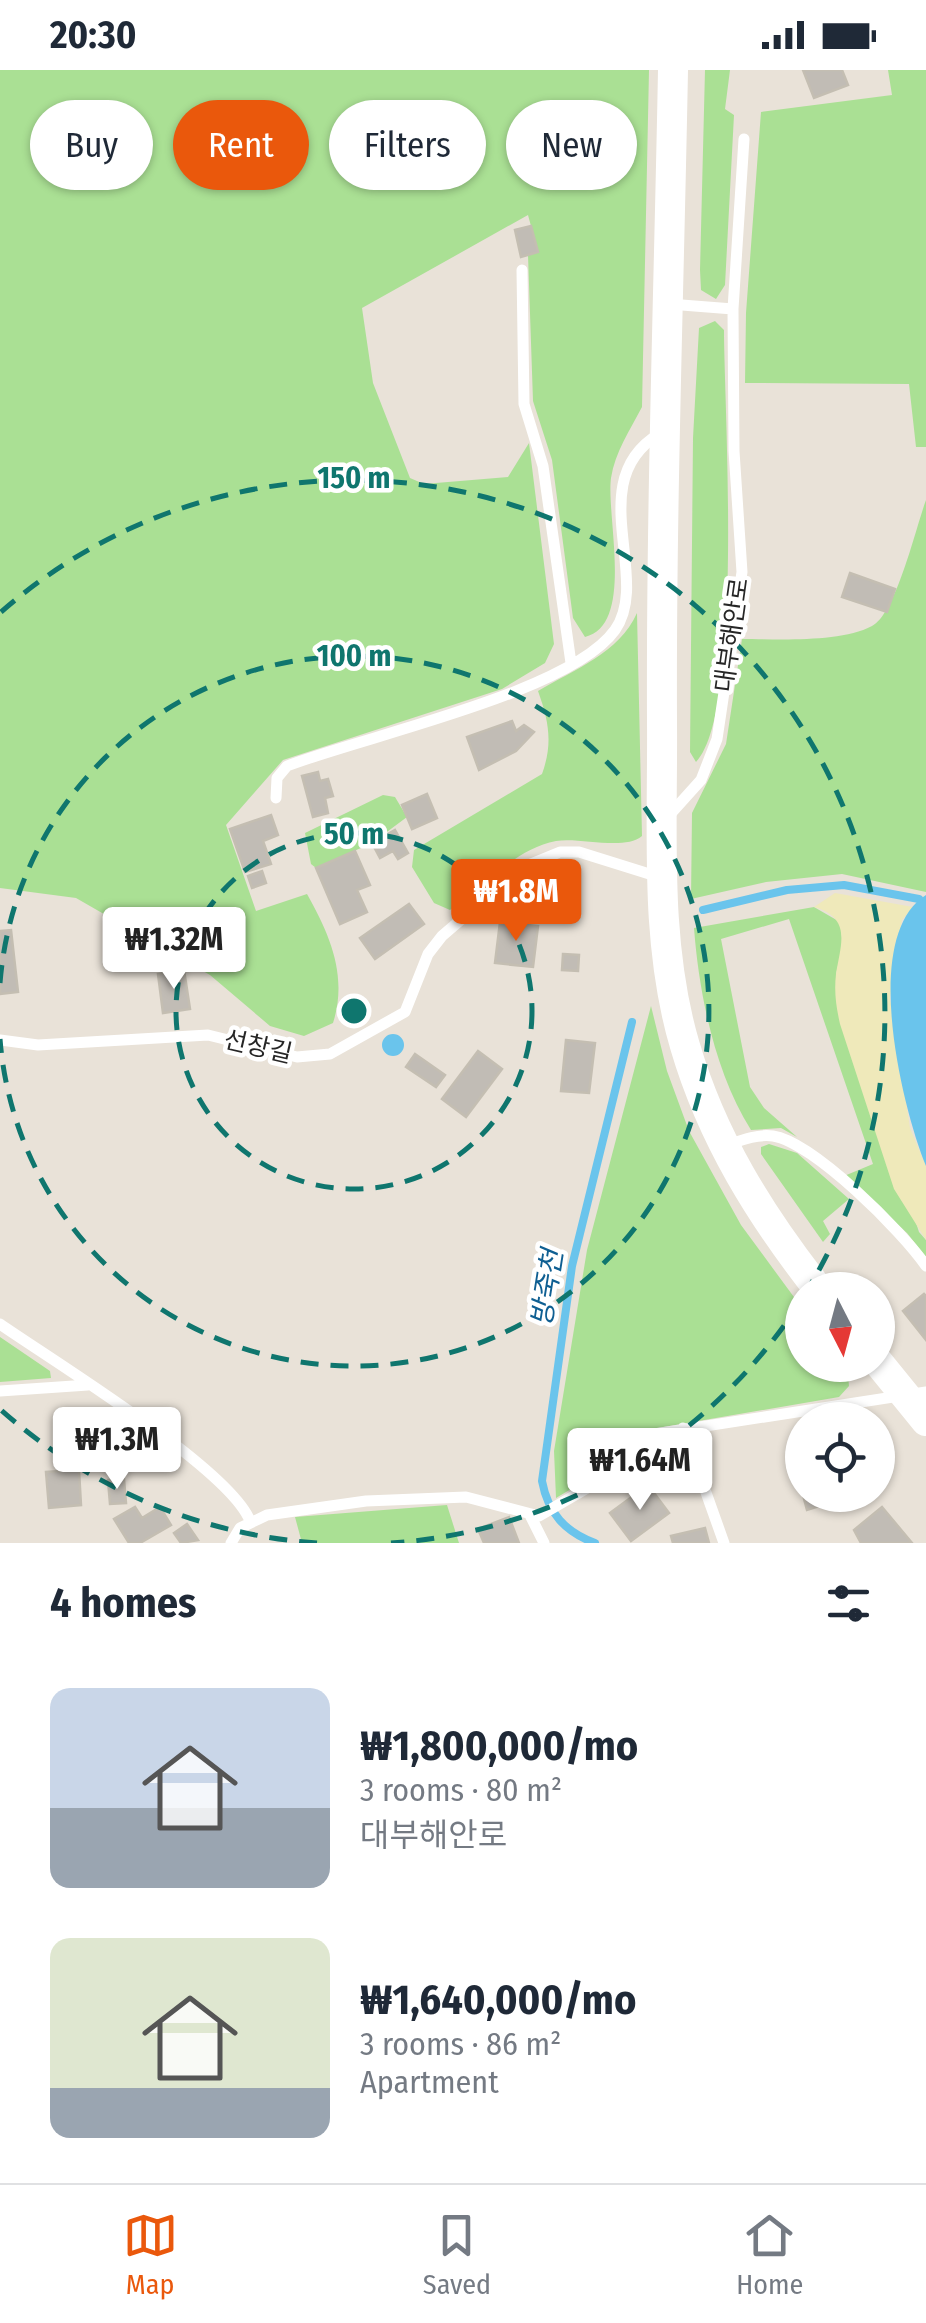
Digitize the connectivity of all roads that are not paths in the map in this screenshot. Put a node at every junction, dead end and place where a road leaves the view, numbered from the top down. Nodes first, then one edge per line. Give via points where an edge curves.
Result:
1 (673, 70) edge
2 (744, 138) dead end
3 (522, 270) dead end
4 (668, 304) junction
5 (734, 309) junction
6 (663, 432) junction
7 (571, 663) junction
8 (276, 798) dead end
9 (662, 822) junction
10 (663, 879) junction
11 (0, 1040) edge
12 (724, 1147) junction
13 (926, 1266) edge
14 (805, 1272) edge
15 (0, 1324) edge
16 (895, 1376) edge
17 (88, 1385) junction
18 (0, 1392) edge
19 (915, 1393) edge
20 (926, 1421) edge
21 (683, 1428) junction
22 (534, 1515) junction
23 (250, 1522) junction
24 (231, 1543) edge
25 (544, 1543) edge
26 (724, 1543) edge

1 - 4 street
2 - 5 lane, 대부해안로
3 - 7 lane via 524,404 543,466
4 - 5 lane
4 - 6 street
5 - 9 lane, 대부해안로 via 742,572 717,739 701,780
6 - 7 lane via 636,448 623,478 623,602 616,628
6 - 9 street
7 - 8 lane via 515,693 287,766 277,778
9 - 10 street
10 - 11 lane, 선창길 via 579,852 560,852 522,868 442,936 405,1012 330,1054 297,1057 208,1035
10 - 12 street via 671,990 684,1046
12 - 13 lane via 753,1136 792,1143 903,1237
12 - 14 street
15 - 17 lane
16 - 19 street
17 - 18 lane
17 - 23 lane via 229,1489
19 - 20 street
19 - 21 lane
21 - 22 lane via 642,1440 575,1497
21 - 26 lane
22 - 23 lane via 484,1499 434,1498 288,1511
22 - 25 lane
23 - 24 lane

